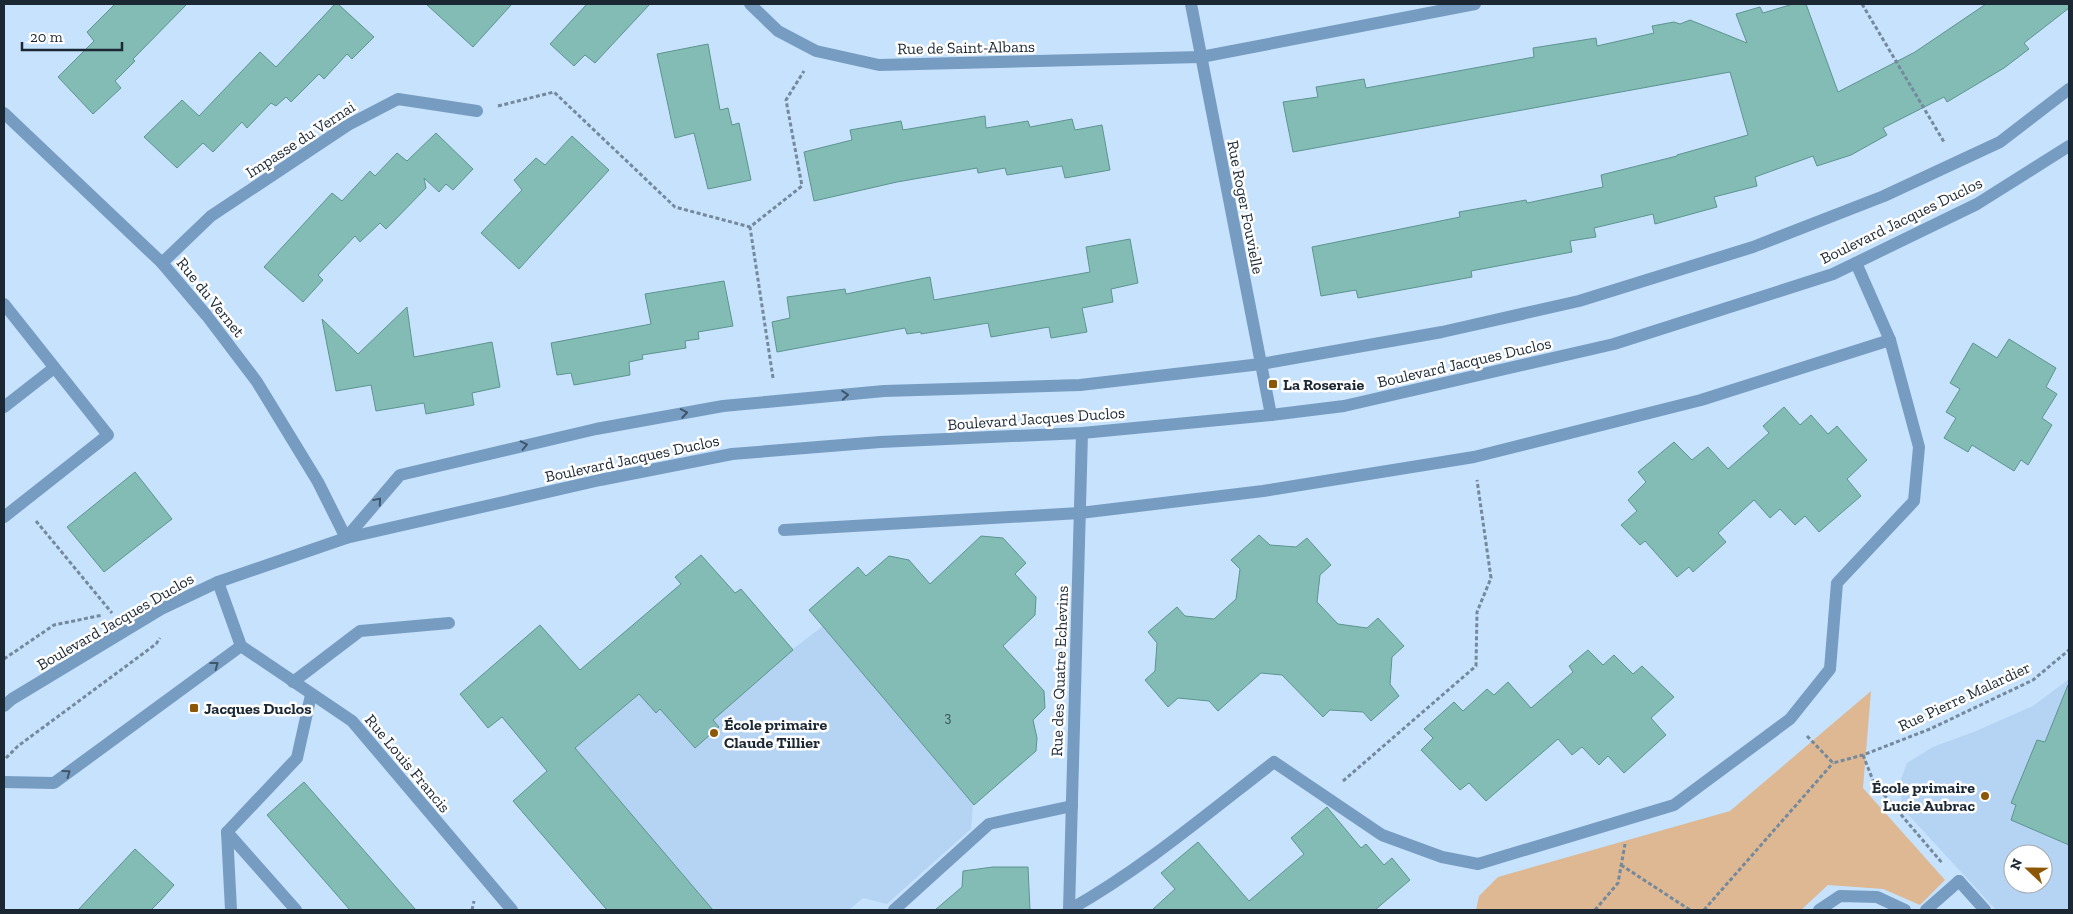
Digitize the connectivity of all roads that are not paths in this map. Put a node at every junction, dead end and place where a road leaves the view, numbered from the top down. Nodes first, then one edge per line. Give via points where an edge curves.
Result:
1 (750, 4) edge
2 (1191, 4) edge
3 (1475, 4) edge
4 (1201, 57) junction
5 (2069, 89) edge
6 (477, 111) road end
7 (4, 114) edge
8 (2069, 146) edge
9 (162, 263) junction
10 (1856, 263) junction
11 (4, 304) edge
12 (1890, 340) junction
13 (1261, 364) junction
14 (54, 368) junction
15 (4, 407) edge
16 (1271, 415) junction
17 (1082, 432) junction
18 (1080, 513) junction
19 (4, 517) edge
20 (784, 530) dead end
21 (346, 538) junction
22 (218, 582) junction
23 (449, 623) dead end
24 (241, 646) junction
25 (293, 682) junction
26 (311, 694) junction
27 (4, 706) edge
28 (4, 782) edge
29 (1072, 806) junction
30 (227, 832) junction
31 (232, 910) edge
32 (296, 910) edge
33 (512, 910) edge
34 (894, 910) edge
35 (1069, 910) edge
36 (1818, 910) edge
37 (1905, 910) edge
38 (1926, 910) edge
39 (1985, 910) edge

1 - 4 street, Rue de Saint-Albans via 778,31 816,51 879,65
2 - 4 street, Rue Roger Fouvielle
3 - 4 street, Rue de Saint-Albans
4 - 13 street, Rue Roger Fouvielle
5 - 13 street via 2000,142 1884,196 1753,247 1579,301 1442,332
6 - 9 street, Impasse du Vernai via 398,99 348,125 211,216
7 - 9 street, Rue du Vernet
8 - 10 street, Boulevard Jacques Duclos via 1977,204
9 - 21 street, Rue du Vernet via 257,382 318,482
10 - 12 street
10 - 16 street, Boulevard Jacques Duclos via 1833,274 1614,344 1344,406
11 - 14 street
12 - 18 street via 1701,400 1474,457 1263,491
12 - 35 street via 1918,447 1914,501 1837,583 1830,668 1790,718 1674,805 1478,864 1442,857 1382,835 1274,762 1100,893
13 - 16 street, Rue Roger Fouvielle
21 -> 13 street via 400,475 596,428 723,406 884,391 1080,385
14 - 15 street
14 - 19 street via 108,435
16 - 17 street, Boulevard Jacques Duclos
17 - 18 street, Rue des Quatre Echevins
17 - 21 street, Boulevard Jacques Duclos via 880,442 732,454 600,480
18 - 20 street
18 - 29 street, Rue des Quatre Echevins
21 - 22 street, Boulevard Jacques Duclos
22 - 24 street
22 - 27 street, Boulevard Jacques Duclos via 161,609
23 - 25 street via 360,631
24 - 25 street, Rue Louis Francis
28 -> 24 street via 54,783
25 - 26 street, Rue Louis Francis
26 - 30 street via 298,758
26 - 33 street, Rue Louis Francis via 352,721
29 - 34 street via 989,824
29 - 35 street, Rue des Quatre Echevins
30 - 31 street
30 - 32 street
36 - 37 street via 1840,896 1877,897
38 - 39 street via 1959,881

